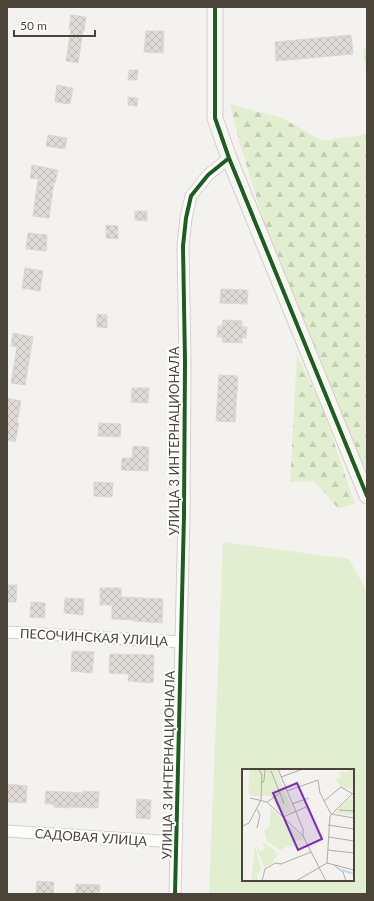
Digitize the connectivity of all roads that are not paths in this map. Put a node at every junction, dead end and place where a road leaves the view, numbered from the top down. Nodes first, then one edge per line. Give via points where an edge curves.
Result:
1 (215, 7) edge
2 (229, 158) junction
3 (367, 496) edge
4 (7, 632) edge
5 (181, 642) junction
6 (7, 831) edge
7 (176, 842) junction
8 (175, 894) edge

1 - 2 street via 215,118
2 - 3 street
2 - 5 street, УЛИЦА 3 ИНТЕРНАЦИОНАЛА via 208,176 191,196 183,246 185,361
4 - 5 street, ПЕСОЧИНСКАЯ УЛИЦА
5 - 7 street, УЛИЦА 3 ИНТЕРНАЦИОНАЛА
6 - 7 street, САДОВАЯ УЛИЦА
7 - 8 street, УЛИЦА 3 ИНТЕРНАЦИОНАЛА

